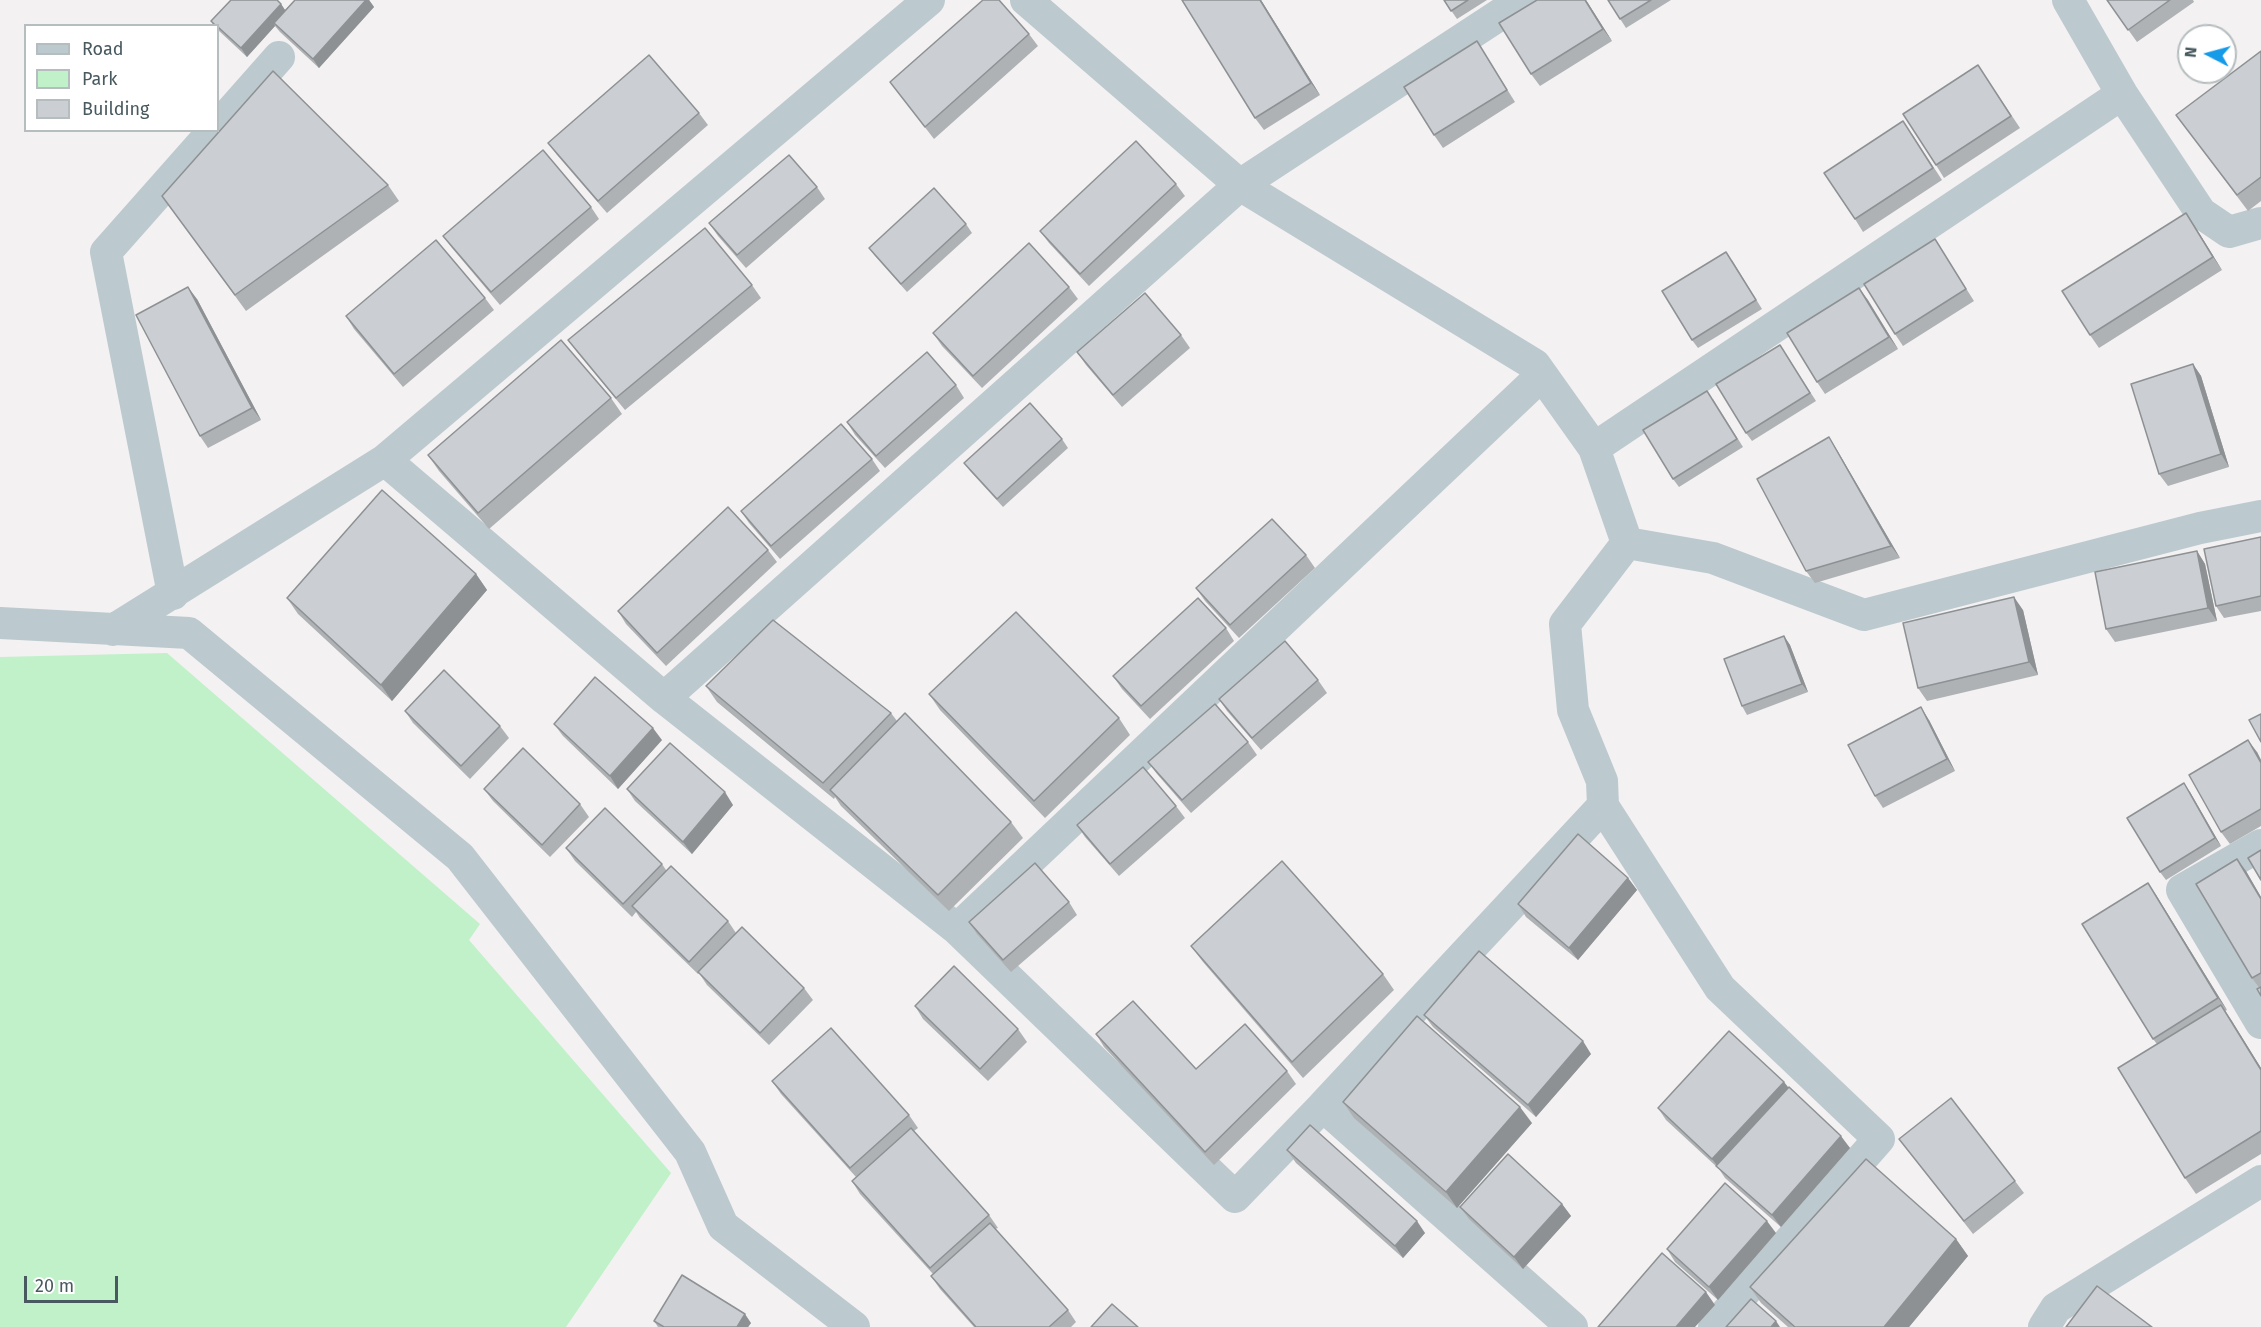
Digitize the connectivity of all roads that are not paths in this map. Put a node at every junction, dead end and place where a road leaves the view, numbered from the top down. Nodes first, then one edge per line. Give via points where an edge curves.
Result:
1 (929, 0) edge
2 (1026, 0) edge
3 (1522, 0) edge
4 (2068, 0) edge
5 (279, 57) dead end
6 (2122, 94) junction
7 (219, 125) edge
8 (212, 132) edge
9 (1240, 185) junction
10 (2261, 223) edge
11 (1542, 375) junction
12 (1594, 448) junction
13 (386, 460) junction
14 (2261, 516) edge
15 (1627, 543) junction
16 (173, 594) junction
17 (0, 624) edge
18 (112, 630) junction
19 (664, 698) junction
20 (1603, 806) junction
21 (2261, 845) edge
22 (957, 929) junction
23 (2261, 1023) edge
24 (1323, 1106) junction
25 (2261, 1182) edge
26 (854, 1327) edge
27 (1572, 1327) edge
28 (1714, 1327) edge
29 (2044, 1327) edge

1 - 13 street
2 - 9 street
3 - 9 street
4 - 6 street
5 - 7 street
6 - 10 street via 2201,213 2229,232
6 - 12 street
8 - 16 street via 106,252
9 - 11 street via 1535,364
9 - 19 street
11 - 12 street
11 - 22 street
12 - 15 street
13 - 16 street
13 - 19 street
14 - 15 street via 2200,528 1864,615 1713,558
15 - 20 street via 1565,624 1574,710 1602,781
16 - 18 street
17 - 18 street
18 - 26 street via 189,633 460,857 690,1152 723,1226
19 - 22 street
20 - 24 street
20 - 28 street via 1720,988 1880,1139
21 - 23 street via 2182,890
22 - 24 street via 1235,1197
24 - 27 street
25 - 29 street via 2056,1308

